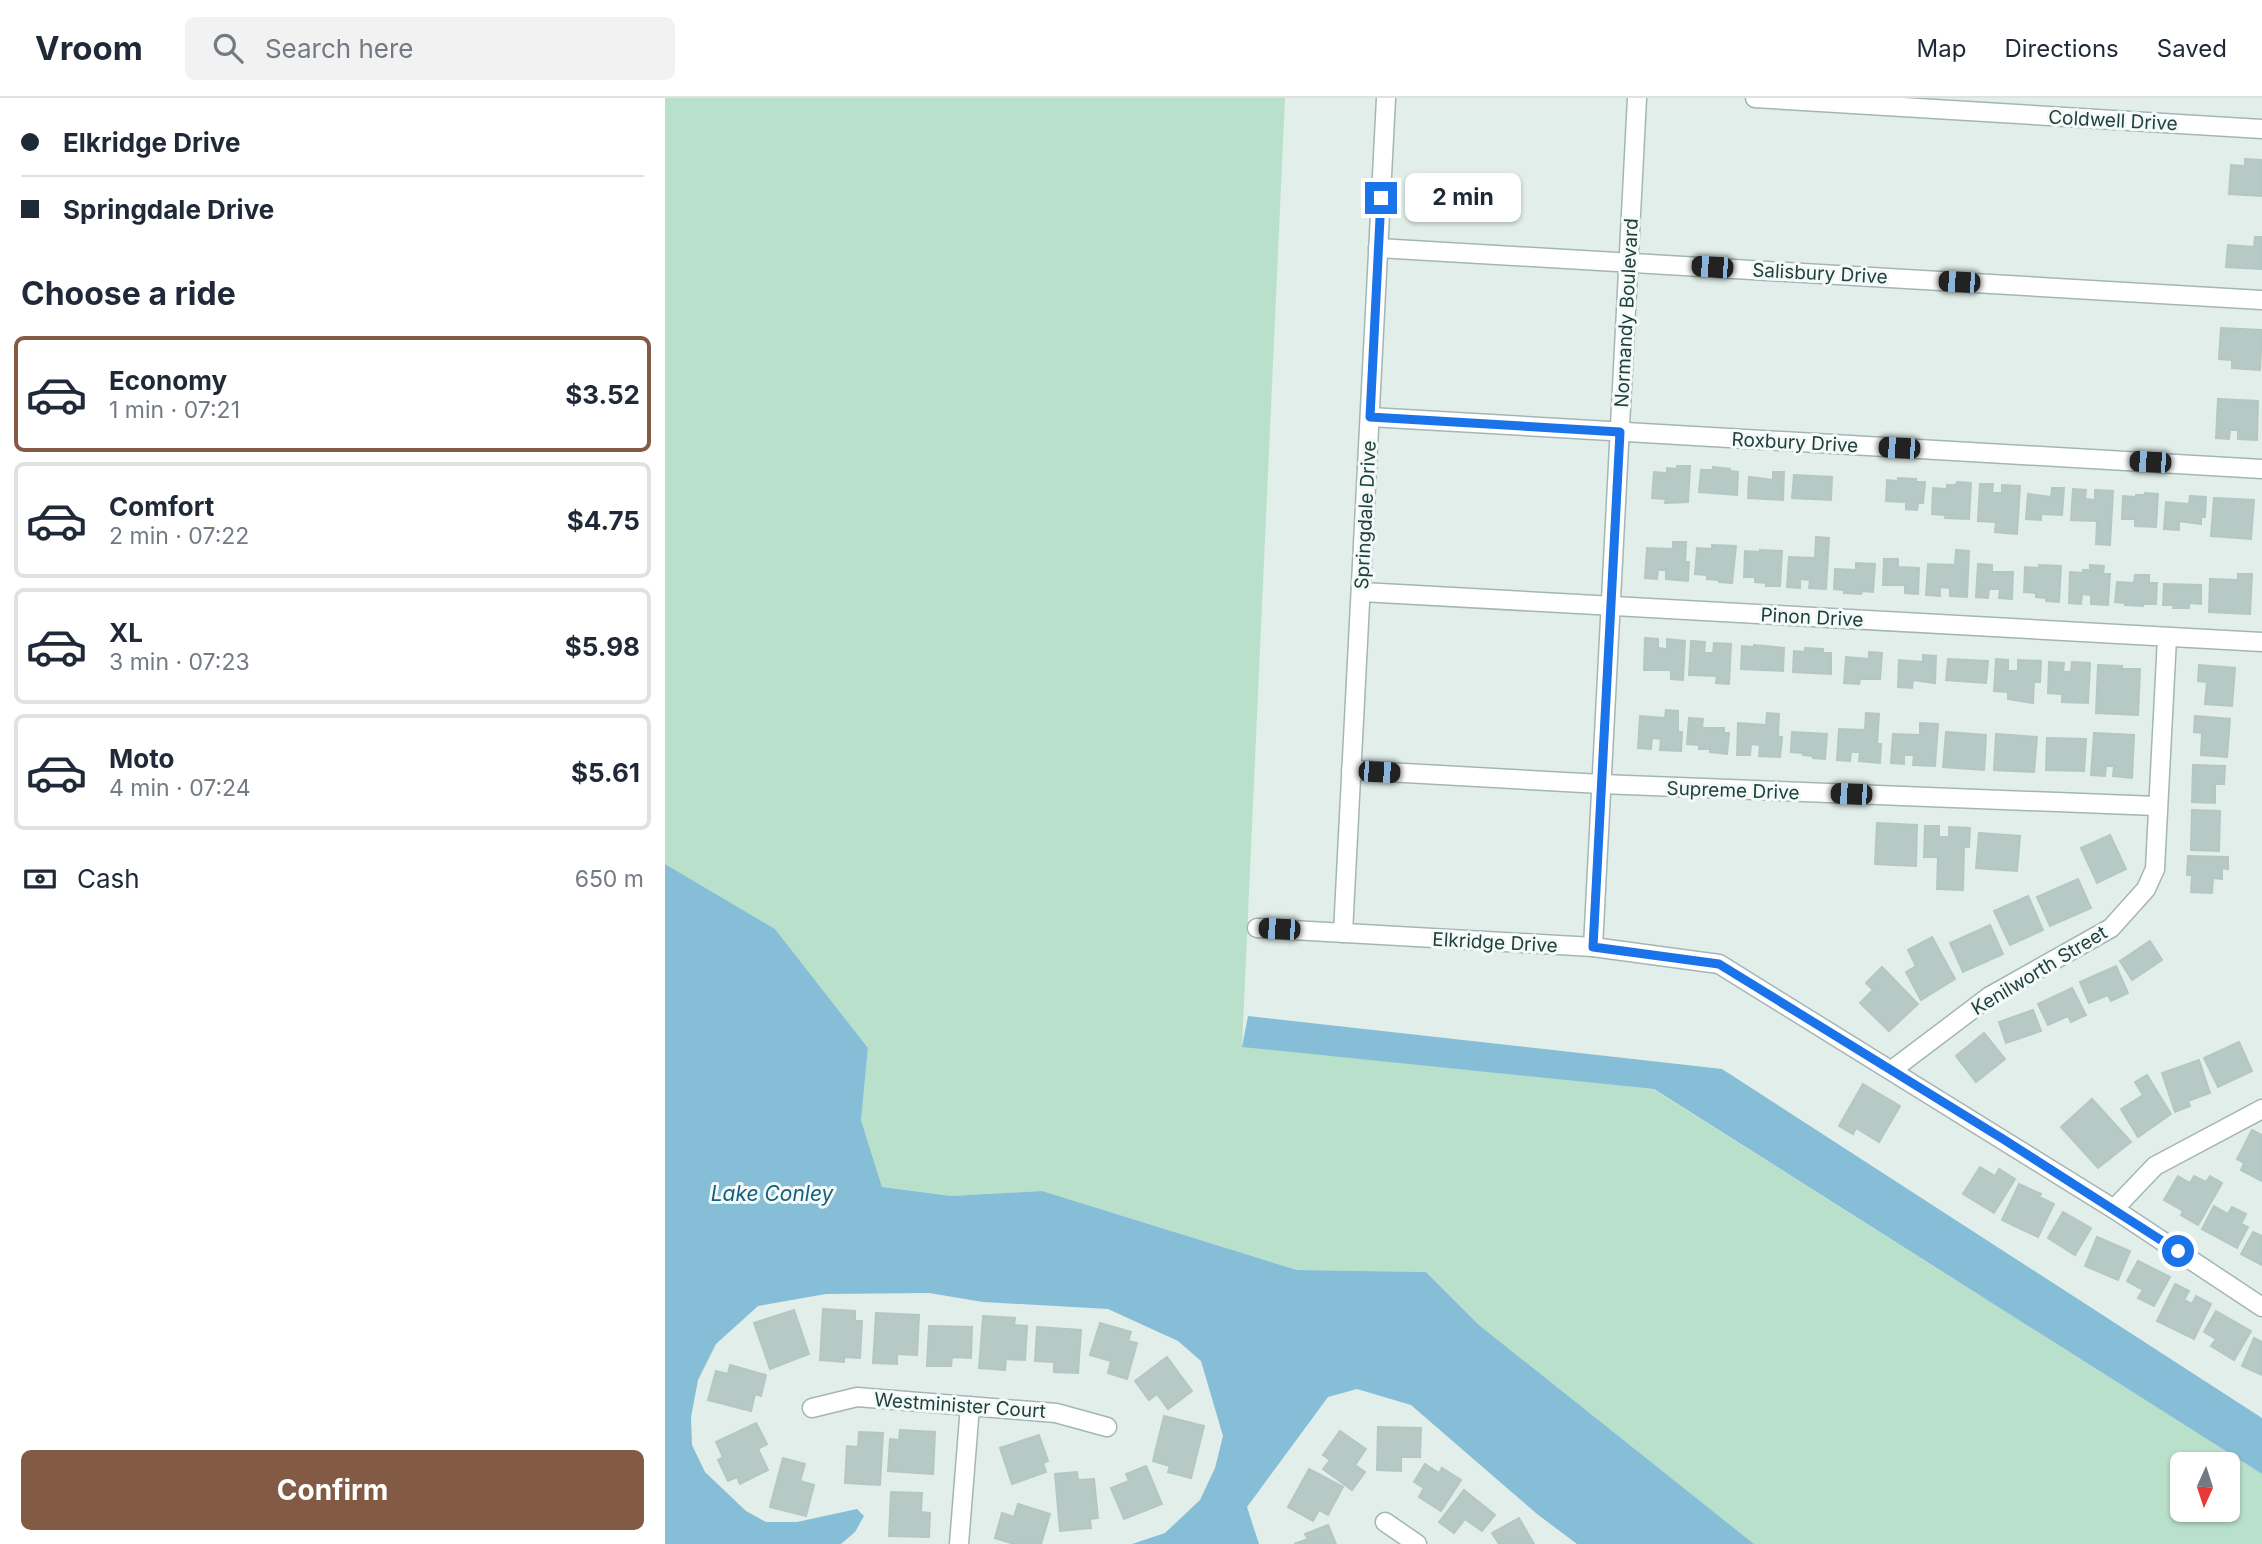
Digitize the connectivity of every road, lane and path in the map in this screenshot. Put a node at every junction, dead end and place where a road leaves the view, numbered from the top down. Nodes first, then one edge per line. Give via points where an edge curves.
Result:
1 (1386, 98) edge
2 (1637, 98) edge
3 (1755, 98) edge
4 (2262, 129) edge
5 (1378, 248) junction
6 (1629, 262) junction
7 (2262, 300) edge
8 (1370, 417) junction
9 (1620, 432) junction
10 (2262, 469) edge
11 (1361, 592) junction
12 (1612, 606) junction
13 (2167, 638) junction
14 (2262, 642) edge
15 (1351, 770) junction
16 (1601, 784) junction
17 (2156, 806) junction
18 (1257, 928) dead end
19 (1343, 933) junction
20 (1593, 947) junction
21 (1892, 1070) junction
22 (2262, 1109) edge
23 (2114, 1209) junction
24 (2262, 1307) edge
25 (970, 1406) junction
26 (812, 1408) dead end
27 (1107, 1427) dead end
28 (1385, 1522) dead end
29 (959, 1544) edge
30 (1417, 1544) edge

1 - 5 street, Springdale Drive
2 - 6 street, Normandy Boulevard
3 - 4 street, Coldwell Drive
5 - 6 street, Salisbury Drive
5 - 8 street, Springdale Drive
6 - 7 street, Salisbury Drive
6 - 9 street, Normandy Boulevard
8 - 9 street, Roxbury Drive
8 - 11 street, Springdale Drive
9 - 10 street, Roxbury Drive
9 - 12 street, Normandy Boulevard
11 - 12 street, Pinon Drive
11 - 15 street, Springdale Drive
12 - 13 street, Pinon Drive
12 - 16 street, Normandy Boulevard
13 - 14 street, Pinon Drive
13 - 17 street, Kenilworth Street
15 - 16 street, Supreme Drive
15 - 19 street, Springdale Drive
16 - 17 street, Supreme Drive
16 - 20 street, Normandy Boulevard
17 - 21 street, Kenilworth Street via 2155,869 2145,890 2111,928 1990,996
18 - 19 street, Elkridge Drive
19 - 20 street, Elkridge Drive
20 - 21 street, Elkridge Drive via 1719,964
21 - 23 street, Elkridge Drive
22 - 23 street via 2155,1166
23 - 24 street, Elkridge Drive
25 - 26 street, Westminister Court via 857,1397
25 - 27 street, Westminister Court via 1056,1413
25 - 29 street
28 - 30 street

